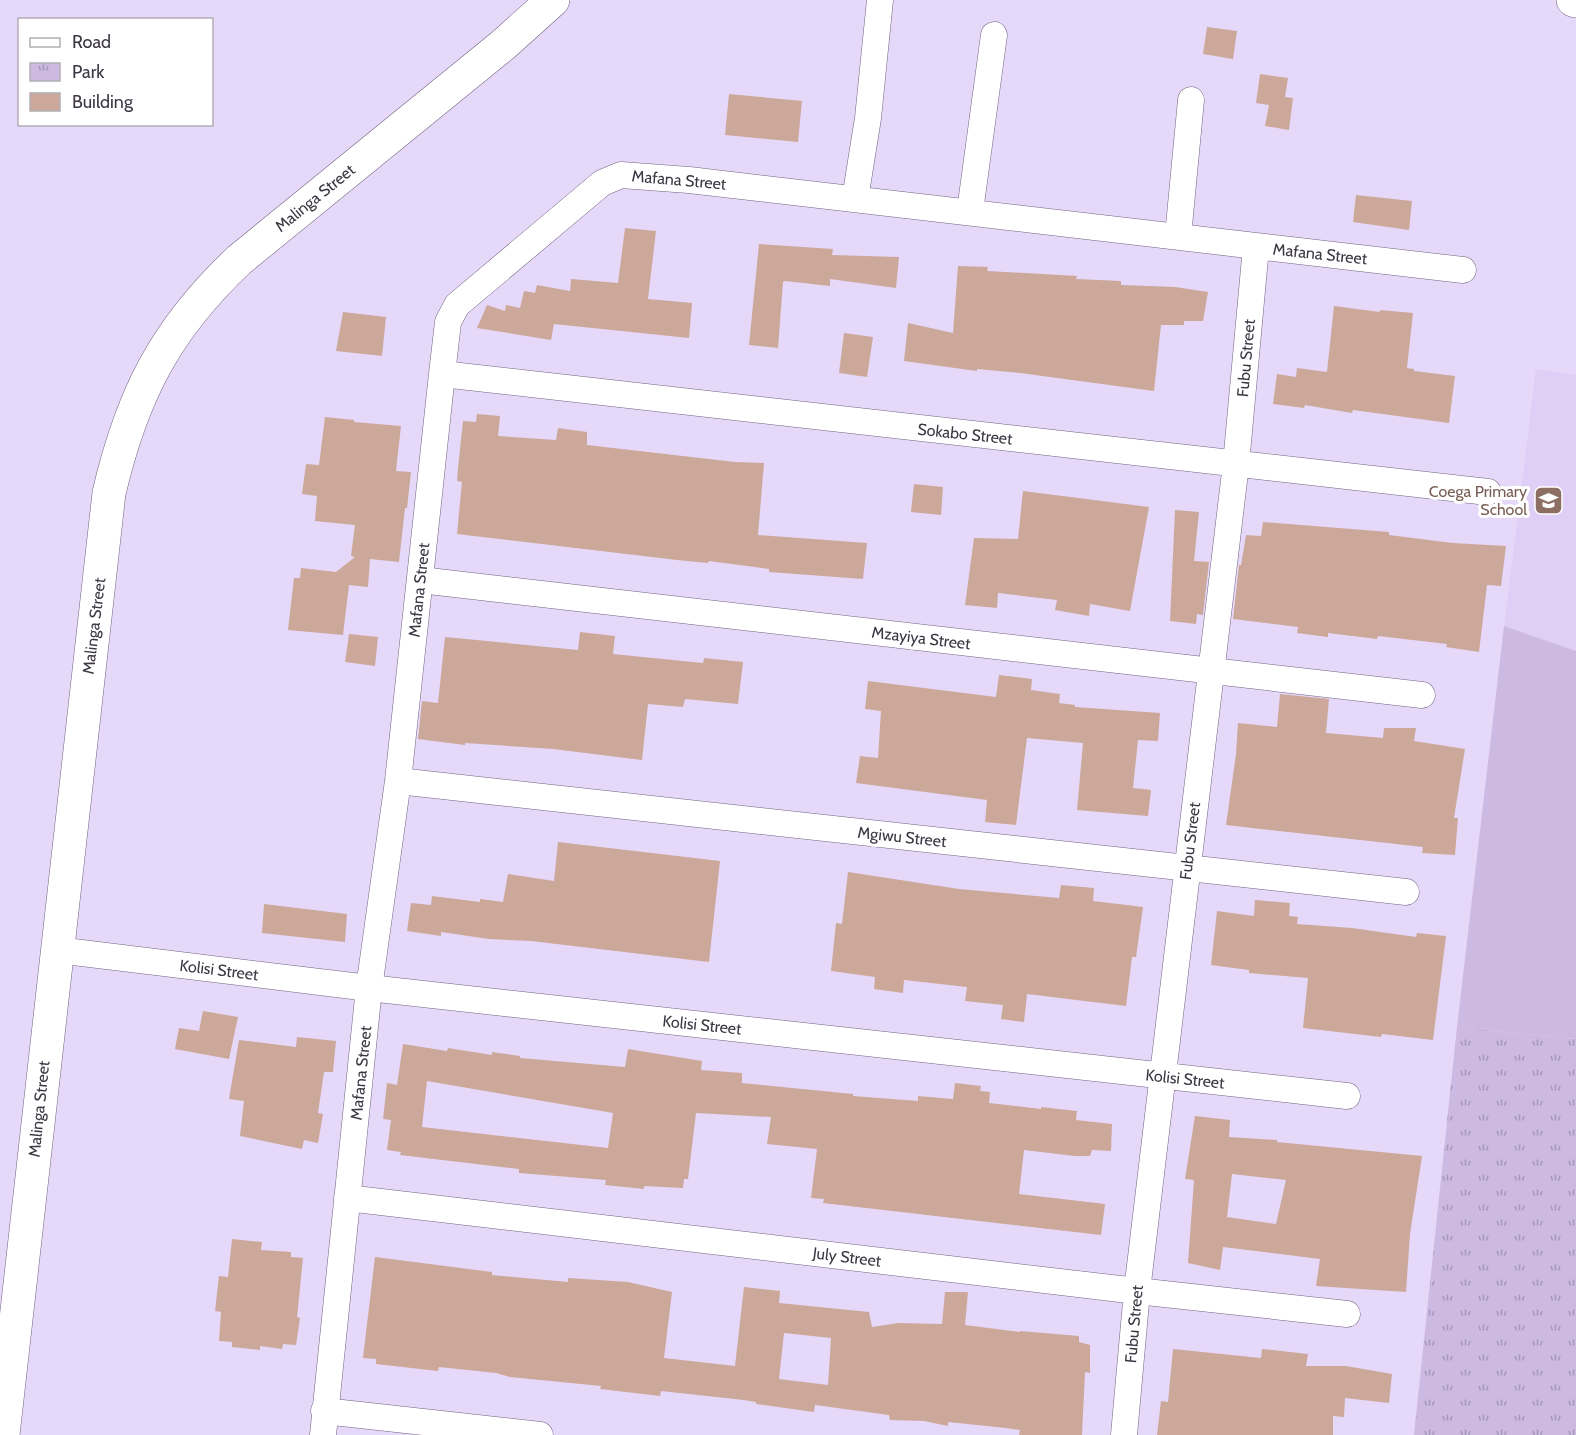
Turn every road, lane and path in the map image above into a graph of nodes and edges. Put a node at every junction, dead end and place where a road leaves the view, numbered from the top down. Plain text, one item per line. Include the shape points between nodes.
1 (553, 0) edge
2 (880, 0) edge
3 (994, 35) dead end
4 (1191, 100) dead end
5 (855, 199) junction
6 (970, 211) junction
7 (1178, 236) junction
8 (1256, 247) junction
9 (1463, 270) dead end
10 (442, 374) junction
11 (1236, 464) junction
12 (1488, 492) dead end
13 (420, 580) junction
14 (1210, 671) junction
15 (1422, 695) dead end
16 (398, 781) junction
17 (1187, 868) junction
18 (1406, 892) dead end
19 (57, 950) junction
20 (369, 988) junction
21 (1163, 1076) junction
22 (1347, 1096) dead end
23 (347, 1198) junction
24 (1137, 1291) junction
25 (1347, 1314) dead end
26 (323, 1423) edge
27 (3, 1435) edge
28 (540, 1435) edge
29 (1124, 1435) edge

1 - 19 street, Malinga Street via 239,261 191,311 152,369 125,430 109,493
2 - 5 street
3 - 6 street
4 - 7 street
5 - 6 street, Mafana Street
5 - 10 street, Mafana Street via 621,175 602,183 457,305 448,322
6 - 7 street, Mafana Street
7 - 8 street, Mafana Street
8 - 9 street, Mafana Street
8 - 11 street, Fubu Street
10 - 11 street, Sokabo Street
10 - 13 street, Mafana Street
11 - 12 street, Sokabo Street
11 - 14 street, Fubu Street
13 - 14 street, Mzayiya Street
13 - 16 street, Mafana Street
14 - 15 street, Mzayiya Street
14 - 17 street, Fubu Street
16 - 17 street, Mgiwu Street
16 - 20 street, Mafana Street
17 - 18 street, Mgiwu Street
17 - 21 street, Fubu Street
19 - 20 street, Kolisi Street
19 - 27 street, Malinga Street
20 - 21 street, Kolisi Street
20 - 23 street, Mafana Street
21 - 22 street, Kolisi Street
21 - 24 street, Fubu Street
23 - 24 street, July Street
23 - 26 street, Mafana Street
24 - 25 street, July Street
24 - 29 street, Fubu Street
26 - 28 street

